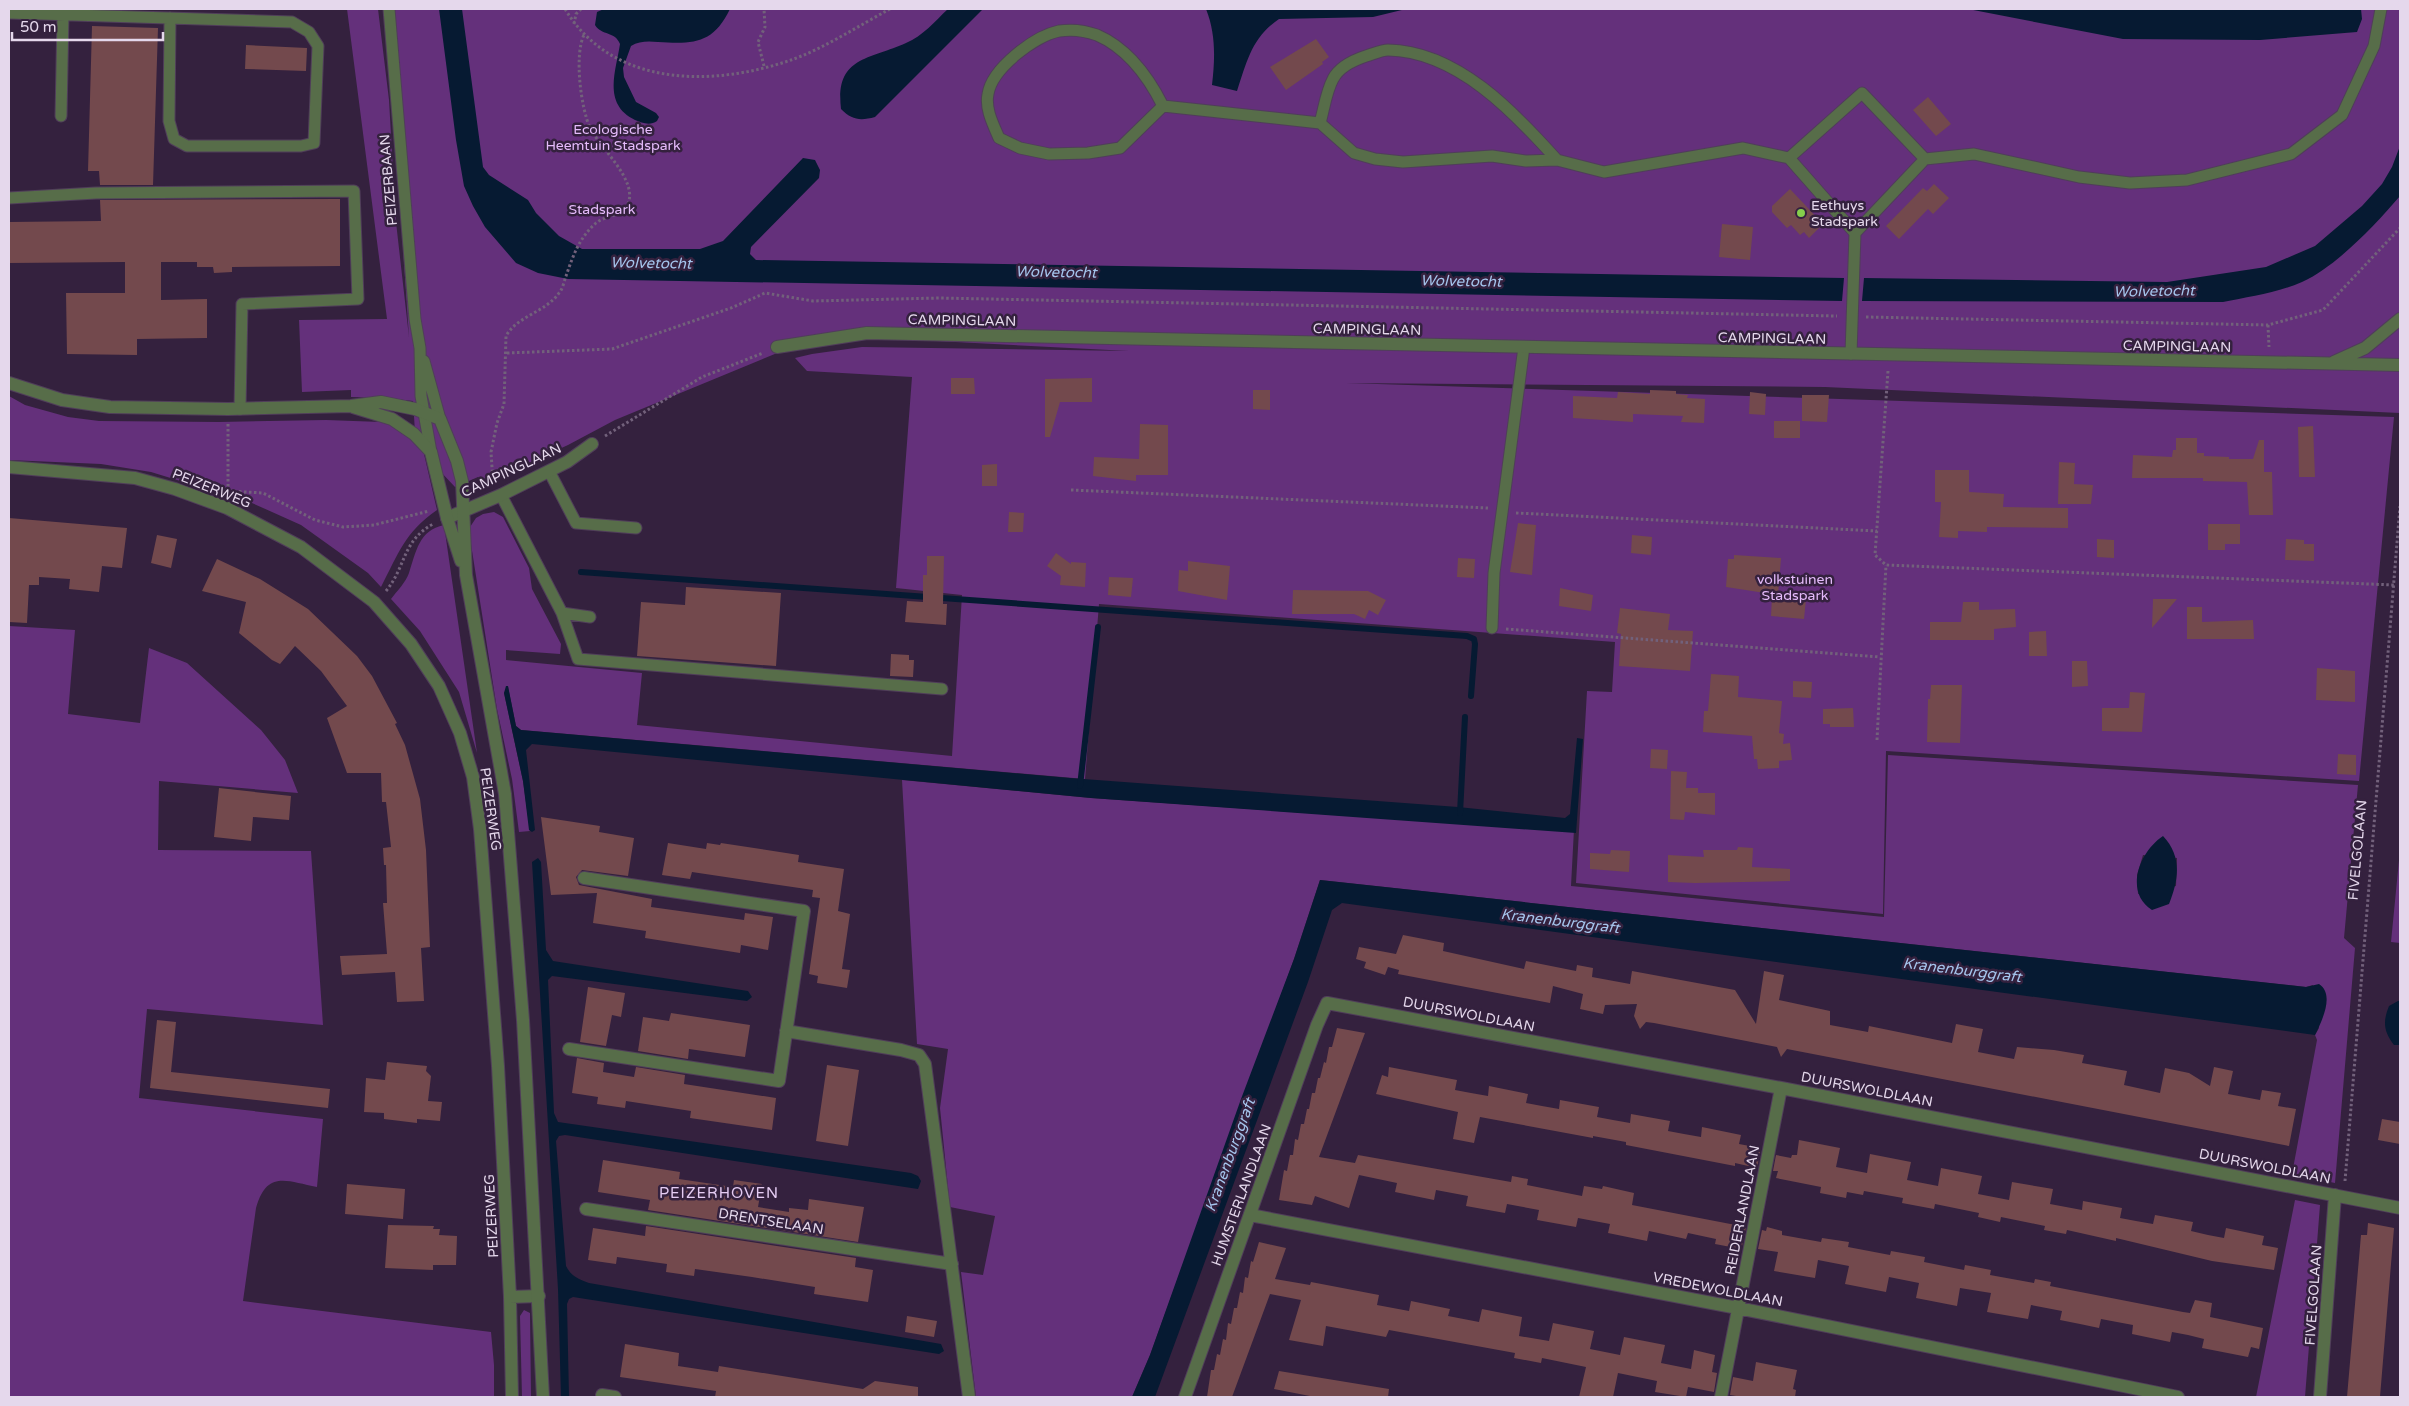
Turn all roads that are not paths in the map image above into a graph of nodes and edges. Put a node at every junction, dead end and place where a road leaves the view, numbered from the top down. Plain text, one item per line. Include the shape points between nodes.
1 (388, 9) edge
2 (2381, 9) edge
3 (9, 13) edge
4 (63, 14) junction
5 (170, 18) junction
6 (1163, 106) junction
7 (61, 116) dead end
8 (1320, 123) junction
9 (1788, 158) junction
10 (1925, 159) junction
11 (1557, 160) junction
12 (9, 198) edge
13 (1855, 233) junction
14 (2400, 319) edge
15 (777, 347) road end
16 (1524, 347) junction
17 (420, 348) junction
18 (1851, 354) junction
19 (2330, 364) junction
20 (2400, 365) edge
21 (9, 383) edge
22 (351, 406) junction
23 (234, 409) junction
24 (424, 413) junction
25 (440, 419) junction
26 (592, 444) road end
27 (431, 452) junction
28 (9, 467) edge
29 (550, 471) junction
30 (498, 496) junction
31 (464, 509) junction
32 (446, 512) junction
33 (636, 528) dead end
34 (466, 575) junction
35 (562, 613) junction
36 (590, 617) dead end
37 (1492, 628) road end
38 (942, 689) dead end
39 (584, 878) dead end
40 (1327, 1003) joint
41 (786, 1032) junction
42 (570, 1049) dead end
43 (1781, 1088) junction
44 (2339, 1196) junction
45 (2400, 1208) edge
46 (586, 1209) dead end
47 (1250, 1215) junction
48 (952, 1264) junction
49 (539, 1296) junction
50 (510, 1297) junction
51 (1738, 1308) junction
52 (602, 1395) dead end
53 (512, 1397) edge
54 (543, 1397) edge
55 (615, 1397) edge
56 (968, 1397) edge
57 (1185, 1397) edge
58 (1721, 1397) edge
59 (2178, 1397) edge
60 (2320, 1397) edge

1 - 17 lane, PEIZERBAAN
2 - 10 lane via 2374,46 2342,115 2291,154 2187,180 2130,183 2079,177 1974,154
3 - 4 lane
4 - 5 lane
4 - 7 lane
5 - 5 lane via 292,22 309,32 318,46 314,143 301,146 187,146 174,138 168,121
6 - 6 lane via 1144,73 1112,43 1078,30 1046,36 1024,50 1002,67 988,95 990,115 999,138 1020,148 1049,154 1120,148
6 - 8 lane
8 - 11 lane via 1354,153 1375,159 1403,162 1492,156
8 - 11 lane via 1333,78 1352,60 1387,50 1422,55 1461,73 1484,90 1528,128
9 - 10 lane via 1862,92
9 - 11 lane via 1743,148 1604,172
9 - 13 lane
10 - 13 lane
12 - 23 lane via 96,193 354,191 358,299 242,304
13 - 18 lane
14 - 19 street, CAMPINGLAAN via 2365,348
15 - 16 street, CAMPINGLAAN via 867,333
16 - 18 street, CAMPINGLAAN
16 - 37 lane via 1494,573
17 - 24 lane, PEIZERBAAN
17 - 25 lane, PEIZERBAAN
18 - 19 street, CAMPINGLAAN
19 - 20 street, CAMPINGLAAN
21 - 23 street via 62,400 110,406
22 - 23 street
22 - 24 street via 382,402
22 - 27 street via 392,419 414,434
24 - 25 street
24 - 27 lane, PEIZERWEG
25 - 31 street, PEIZERWEG via 457,461
26 - 29 street, CAMPINGLAAN
27 - 32 street, PEIZERWEG
28 - 50 street, PEIZERWEG via 135,478 227,508 301,547 374,602 411,644 439,686 460,733 473,777 480,829
29 - 30 street, CAMPINGLAAN
29 - 33 lane via 576,523
30 - 31 street, CAMPINGLAAN
30 - 35 lane
31 - 32 street, CAMPINGLAAN
31 - 34 street, PEIZERWEG
32 - 34 street, PEIZERWEG
34 - 49 street, PEIZERWEG via 509,830
35 - 36 lane
35 - 38 lane via 578,660
39 - 41 street via 804,911
40 - 43 street, DUURSWOLDLAAN
40 - 47 street, HUMSTERLANDLAAN
41 - 42 street via 779,1081
41 - 48 street via 919,1055 928,1076
43 - 44 street, DUURSWOLDLAAN
43 - 51 street, REIDERLANDLAAN
44 - 45 street, DUURSWOLDLAAN
44 - 60 street, FIVELGOLAAN
46 - 48 street, DRENTSELAAN
47 - 51 street, VREDEWOLDLAAN
47 - 57 street, HUMSTERLANDLAAN
48 - 56 street
49 - 50 street
49 - 54 street, PEIZERWEG
50 - 53 street, PEIZERWEG
51 - 58 street, REIDERLANDLAAN
51 - 59 street, VREDEWOLDLAAN
52 - 55 street

